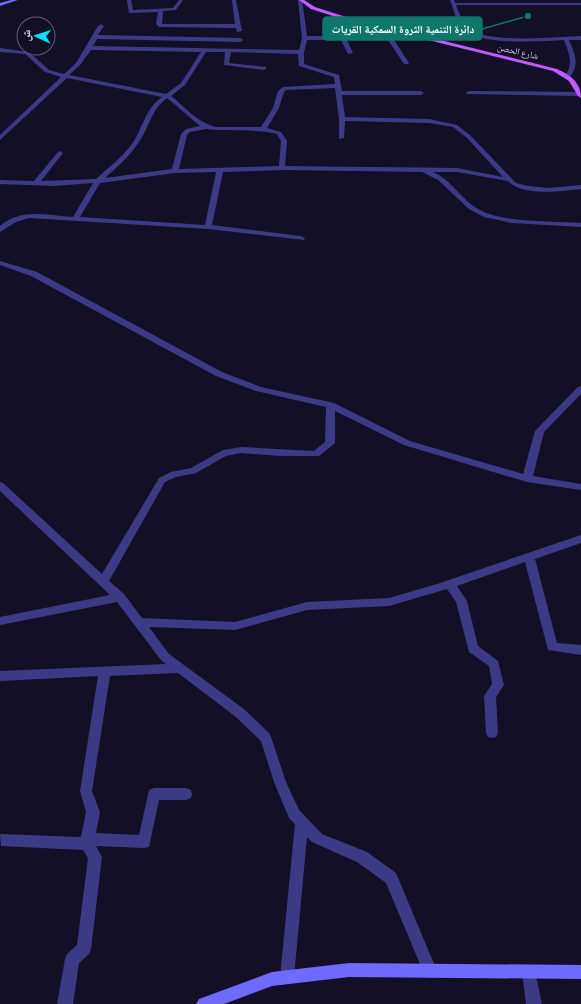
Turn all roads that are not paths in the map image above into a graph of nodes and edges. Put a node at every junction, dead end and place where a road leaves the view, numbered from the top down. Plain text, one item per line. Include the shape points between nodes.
1 (16, 0) edge
2 (129, 0) edge
3 (181, 0) edge
4 (234, 0) edge
5 (300, 0) edge
6 (453, 2) edge
7 (581, 4) edge
8 (0, 5) edge
9 (161, 10) junction
10 (341, 17) junction
11 (101, 26) dead end
12 (239, 26) junction
13 (397, 31) junction
14 (95, 37) junction
15 (306, 38) junction
16 (343, 38) junction
17 (566, 38) junction
18 (581, 38) edge
19 (240, 40) junction
20 (89, 48) junction
21 (0, 50) edge
22 (204, 51) junction
23 (228, 52) junction
24 (241, 52) junction
25 (301, 52) junction
26 (350, 53) dead end
27 (573, 57) junction
28 (581, 57) edge
29 (406, 63) dead end
30 (264, 68) dead end
31 (66, 76) junction
32 (568, 76) junction
33 (338, 86) junction
34 (340, 93) junction
35 (421, 93) dead end
36 (469, 94) dead end
37 (581, 95) edge
38 (168, 96) junction
39 (342, 119) junction
40 (207, 127) junction
41 (263, 129) junction
42 (0, 138) edge
43 (341, 138) dead end
44 (60, 153) dead end
45 (282, 168) junction
46 (220, 169) junction
47 (418, 169) junction
48 (175, 171) junction
49 (511, 180) junction
50 (98, 181) junction
51 (0, 182) edge
52 (36, 183) junction
53 (581, 187) edge
54 (75, 219) junction
55 (581, 224) edge
56 (208, 227) junction
57 (0, 230) edge
58 (301, 238) dead end
59 (0, 263) edge
60 (581, 389) edge
61 (331, 405) junction
62 (527, 479) junction
63 (0, 485) edge
64 (581, 486) edge
65 (581, 539) edge
66 (529, 557) junction
67 (104, 582) junction
68 (450, 584) junction
69 (120, 597) junction
70 (0, 621) edge
71 (138, 622) junction
72 (581, 650) edge
73 (180, 668) junction
74 (105, 672) junction
75 (0, 676) edge
76 (492, 733) dead end
77 (186, 794) dead end
78 (302, 822) junction
79 (2, 840) dead end
80 (87, 842) junction
81 (430, 971) junction
82 (529, 972) junction
83 (581, 972) edge
84 (287, 977) junction
85 (65, 1004) edge
86 (204, 1004) edge
87 (534, 1004) edge

1 - 8 street
2 - 9 street via 131,12
3 - 9 street via 174,9
4 - 12 street
5 - 10 main road, شارع الحصن via 313,8
5 - 15 street
6 - 7 lane
6 - 17 street via 463,26 474,34 486,38
9 - 12 street via 161,26
10 - 13 main road, شارع الحصن
10 - 16 street
11 - 14 street
12 - 19 street
13 - 29 street via 391,40
13 - 32 main road, شارع الحصن via 527,62
14 - 19 street
14 - 20 street
15 - 16 street
15 - 25 street
16 - 26 street
17 - 18 street
17 - 27 street
19 - 24 street
20 - 22 street
20 - 31 street
21 - 31 street via 27,53 47,71
22 - 23 street
22 - 38 street via 183,84
23 - 24 street
23 - 30 street via 226,64
24 - 25 street
25 - 33 street via 301,65 310,70 329,71 337,76
27 - 28 street
27 - 32 street via 573,70
31 - 38 street
31 - 42 street
32 - 37 main road via 575,82
33 - 34 street
33 - 41 street via 285,88 281,91 276,108
34 - 35 street
34 - 39 street
36 - 37 street
38 - 40 street via 199,124
38 - 50 street via 157,103 137,141 125,156
39 - 43 street
39 - 49 street via 429,121 455,126
40 - 41 street
40 - 48 street via 188,130 184,134
41 - 45 street via 278,133 284,142
44 - 52 street
45 - 46 street
45 - 47 street
46 - 48 street
46 - 56 street
47 - 49 street via 457,170
47 - 55 street via 438,177 479,213 502,219
48 - 50 street
49 - 53 street via 514,184 528,188 549,190
50 - 52 street
50 - 54 street
51 - 52 street
54 - 56 street
54 - 57 street via 18,217
56 - 58 street
59 - 61 street via 34,274 219,374 259,389
60 - 62 street via 540,431
61 - 62 street via 407,443
61 - 67 street via 330,443 316,454 241,450 223,453 193,471 174,474 162,480
62 - 64 street
63 - 67 street
65 - 66 street
66 - 68 street
66 - 72 street via 552,648
67 - 69 street
68 - 71 street via 389,602 306,606 235,626
68 - 76 street via 461,602 473,648 494,664 498,685 490,696
69 - 70 street
69 - 71 street
71 - 73 street via 164,657
73 - 74 street
73 - 78 street via 240,713 266,738 280,782 294,814
74 - 75 street
74 - 80 street via 86,791 94,812
77 - 80 street via 154,794 144,842
78 - 81 street via 317,838 362,858 391,878
78 - 84 street
79 - 80 street
80 - 85 street via 95,857 84,949 72,959
81 - 82 street
81 - 84 street via 349,970
82 - 83 street
82 - 87 street
84 - 86 street via 272,979

